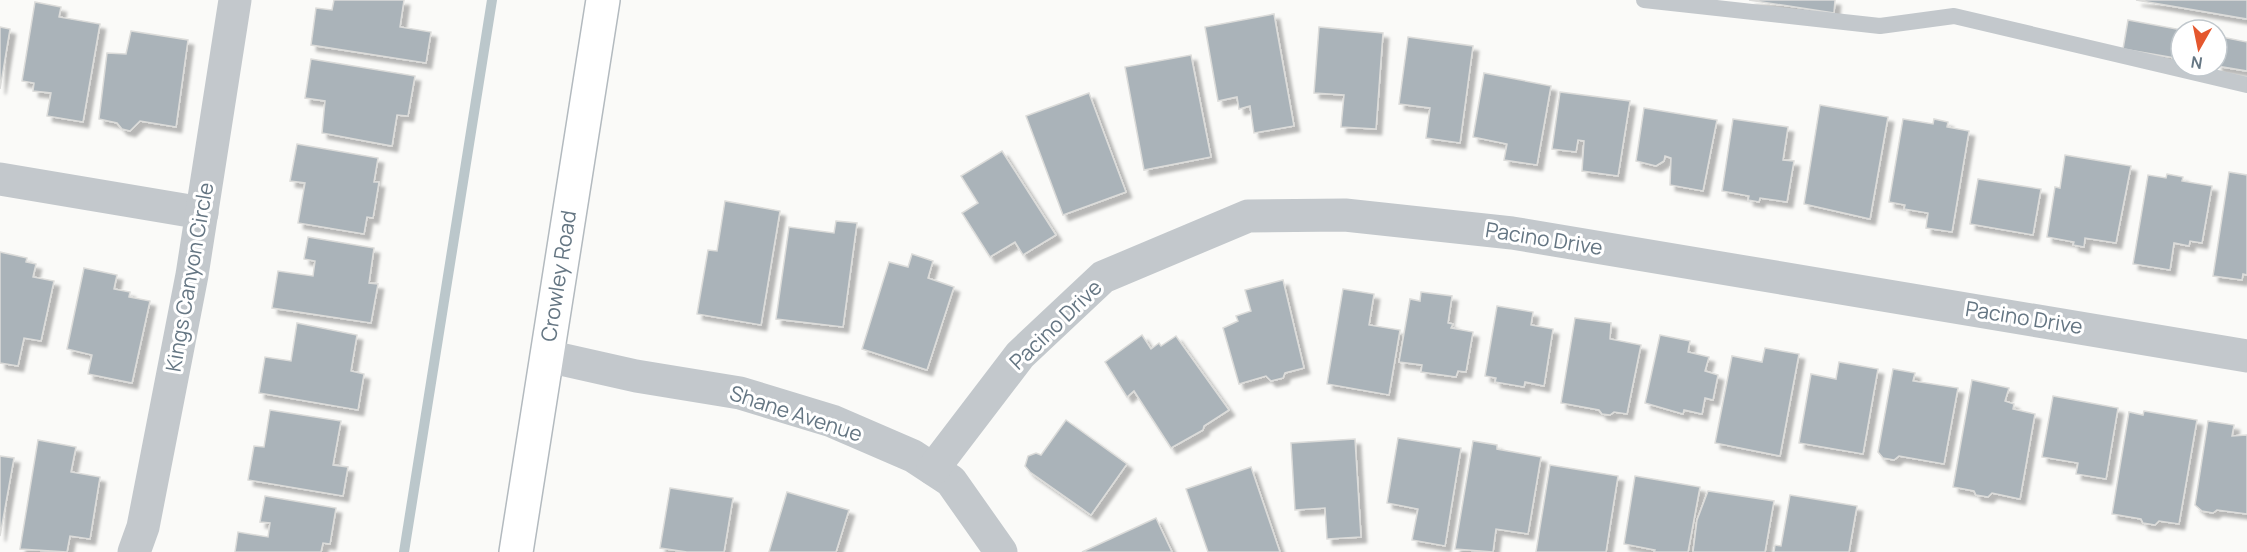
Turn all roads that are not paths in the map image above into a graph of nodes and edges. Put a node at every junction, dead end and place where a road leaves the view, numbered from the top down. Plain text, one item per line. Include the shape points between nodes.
1 (235, 0) edge
2 (603, 0) edge
3 (1644, 0) edge
4 (2247, 85) edge
5 (0, 179) edge
6 (202, 213) junction
7 (546, 356) junction
8 (2247, 356) edge
9 (933, 469) junction
10 (134, 552) edge
11 (516, 552) edge
12 (1001, 552) edge

1 - 6 street, Kings Canyon Circle
2 - 7 main road, Crowley Road
3 - 4 lane via 1880,27 1954,16
5 - 6 street
6 - 10 street, Kings Canyon Circle via 143,527
7 - 9 street, Shane Avenue via 740,393 832,421 913,456
7 - 11 main road, Crowley Road
8 - 9 street, Pacino Drive via 1512,233 1345,215 1248,216 1103,277 1020,355
9 - 12 street, Shane Avenue via 951,481

